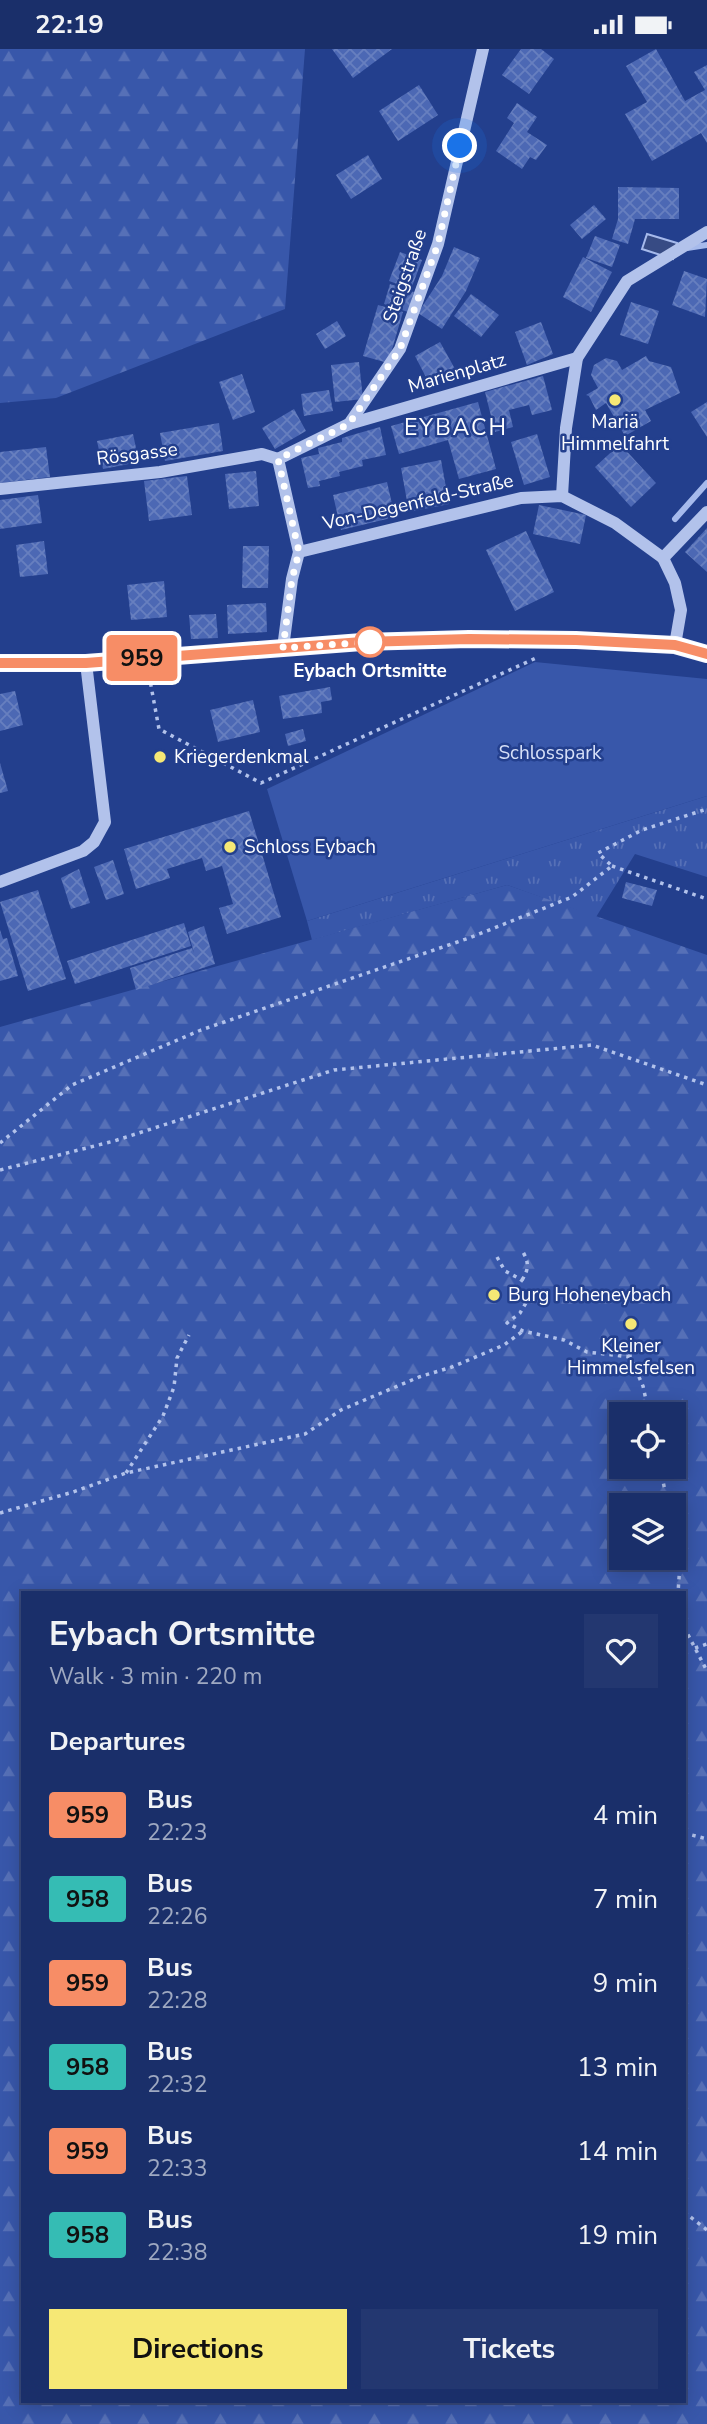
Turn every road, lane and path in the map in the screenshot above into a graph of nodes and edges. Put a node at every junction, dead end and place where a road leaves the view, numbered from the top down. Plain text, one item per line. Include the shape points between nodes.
1 (483, 49) edge
2 (705, 233) edge
3 (577, 358) junction
4 (349, 424) junction
5 (278, 459) junction
6 (0, 489) edge
7 (562, 496) junction
8 (707, 512) edge
9 (299, 552) junction
10 (663, 558) junction
11 (675, 645) junction
12 (283, 648) junction
13 (707, 654) edge
14 (538, 657) dead end
15 (146, 658) junction
16 (0, 663) edge
17 (86, 663) junction
18 (707, 809) edge
19 (612, 866) junction
20 (0, 882) edge
21 (707, 898) edge
22 (707, 1085) edge
23 (0, 1143) edge
24 (0, 1170) edge
25 (523, 1252) dead end
26 (497, 1257) dead end
27 (522, 1280) junction
28 (631, 1324) dead end
29 (523, 1331) junction
30 (189, 1335) dead end
31 (630, 1357) junction
32 (646, 1402) edge
33 (126, 1473) junction
34 (0, 1513) edge
35 (680, 1570) edge
36 (678, 1591) edge
37 (686, 1631) edge
38 (707, 1644) edge
39 (695, 1649) junction
40 (707, 1671) edge
41 (686, 1834) edge
42 (707, 1839) edge
43 (686, 2213) edge
44 (707, 2229) edge

1 - 4 street, Steigstraße via 438,244 410,323 400,349
2 - 3 street via 627,281
3 - 4 street, Marienplatz
3 - 7 street
4 - 5 street, Steigstraße
5 - 6 street, Rösgasse via 262,454 160,472
5 - 9 street
7 - 9 street, Von-Degenfeld-Straße via 521,498
7 - 10 street, Von-Degenfeld-Straße via 615,523
8 - 10 street
9 - 12 street
10 - 11 street via 681,610
11 - 12 main road via 469,639
11 - 13 main road
12 - 15 main road
14 - 15 path via 261,783 159,729
15 - 17 main road
16 - 17 main road
17 - 20 street via 105,823 83,851
18 - 19 path via 642,830 598,853
19 - 21 path
19 - 23 path via 572,897 469,938 201,1030 72,1085
22 - 24 path via 592,1045 334,1070 114,1141
25 - 27 path via 528,1270
26 - 27 path via 505,1271
27 - 29 path via 508,1299 530,1296 507,1324
28 - 31 path
29 - 31 path via 564,1340 587,1352
29 - 33 path via 503,1345 341,1410 304,1434
30 - 33 path via 177,1358 174,1387 163,1416
31 - 32 path
33 - 34 path
35 - 36 path
37 - 39 path
38 - 39 path
39 - 40 path
41 - 42 path
43 - 44 path

